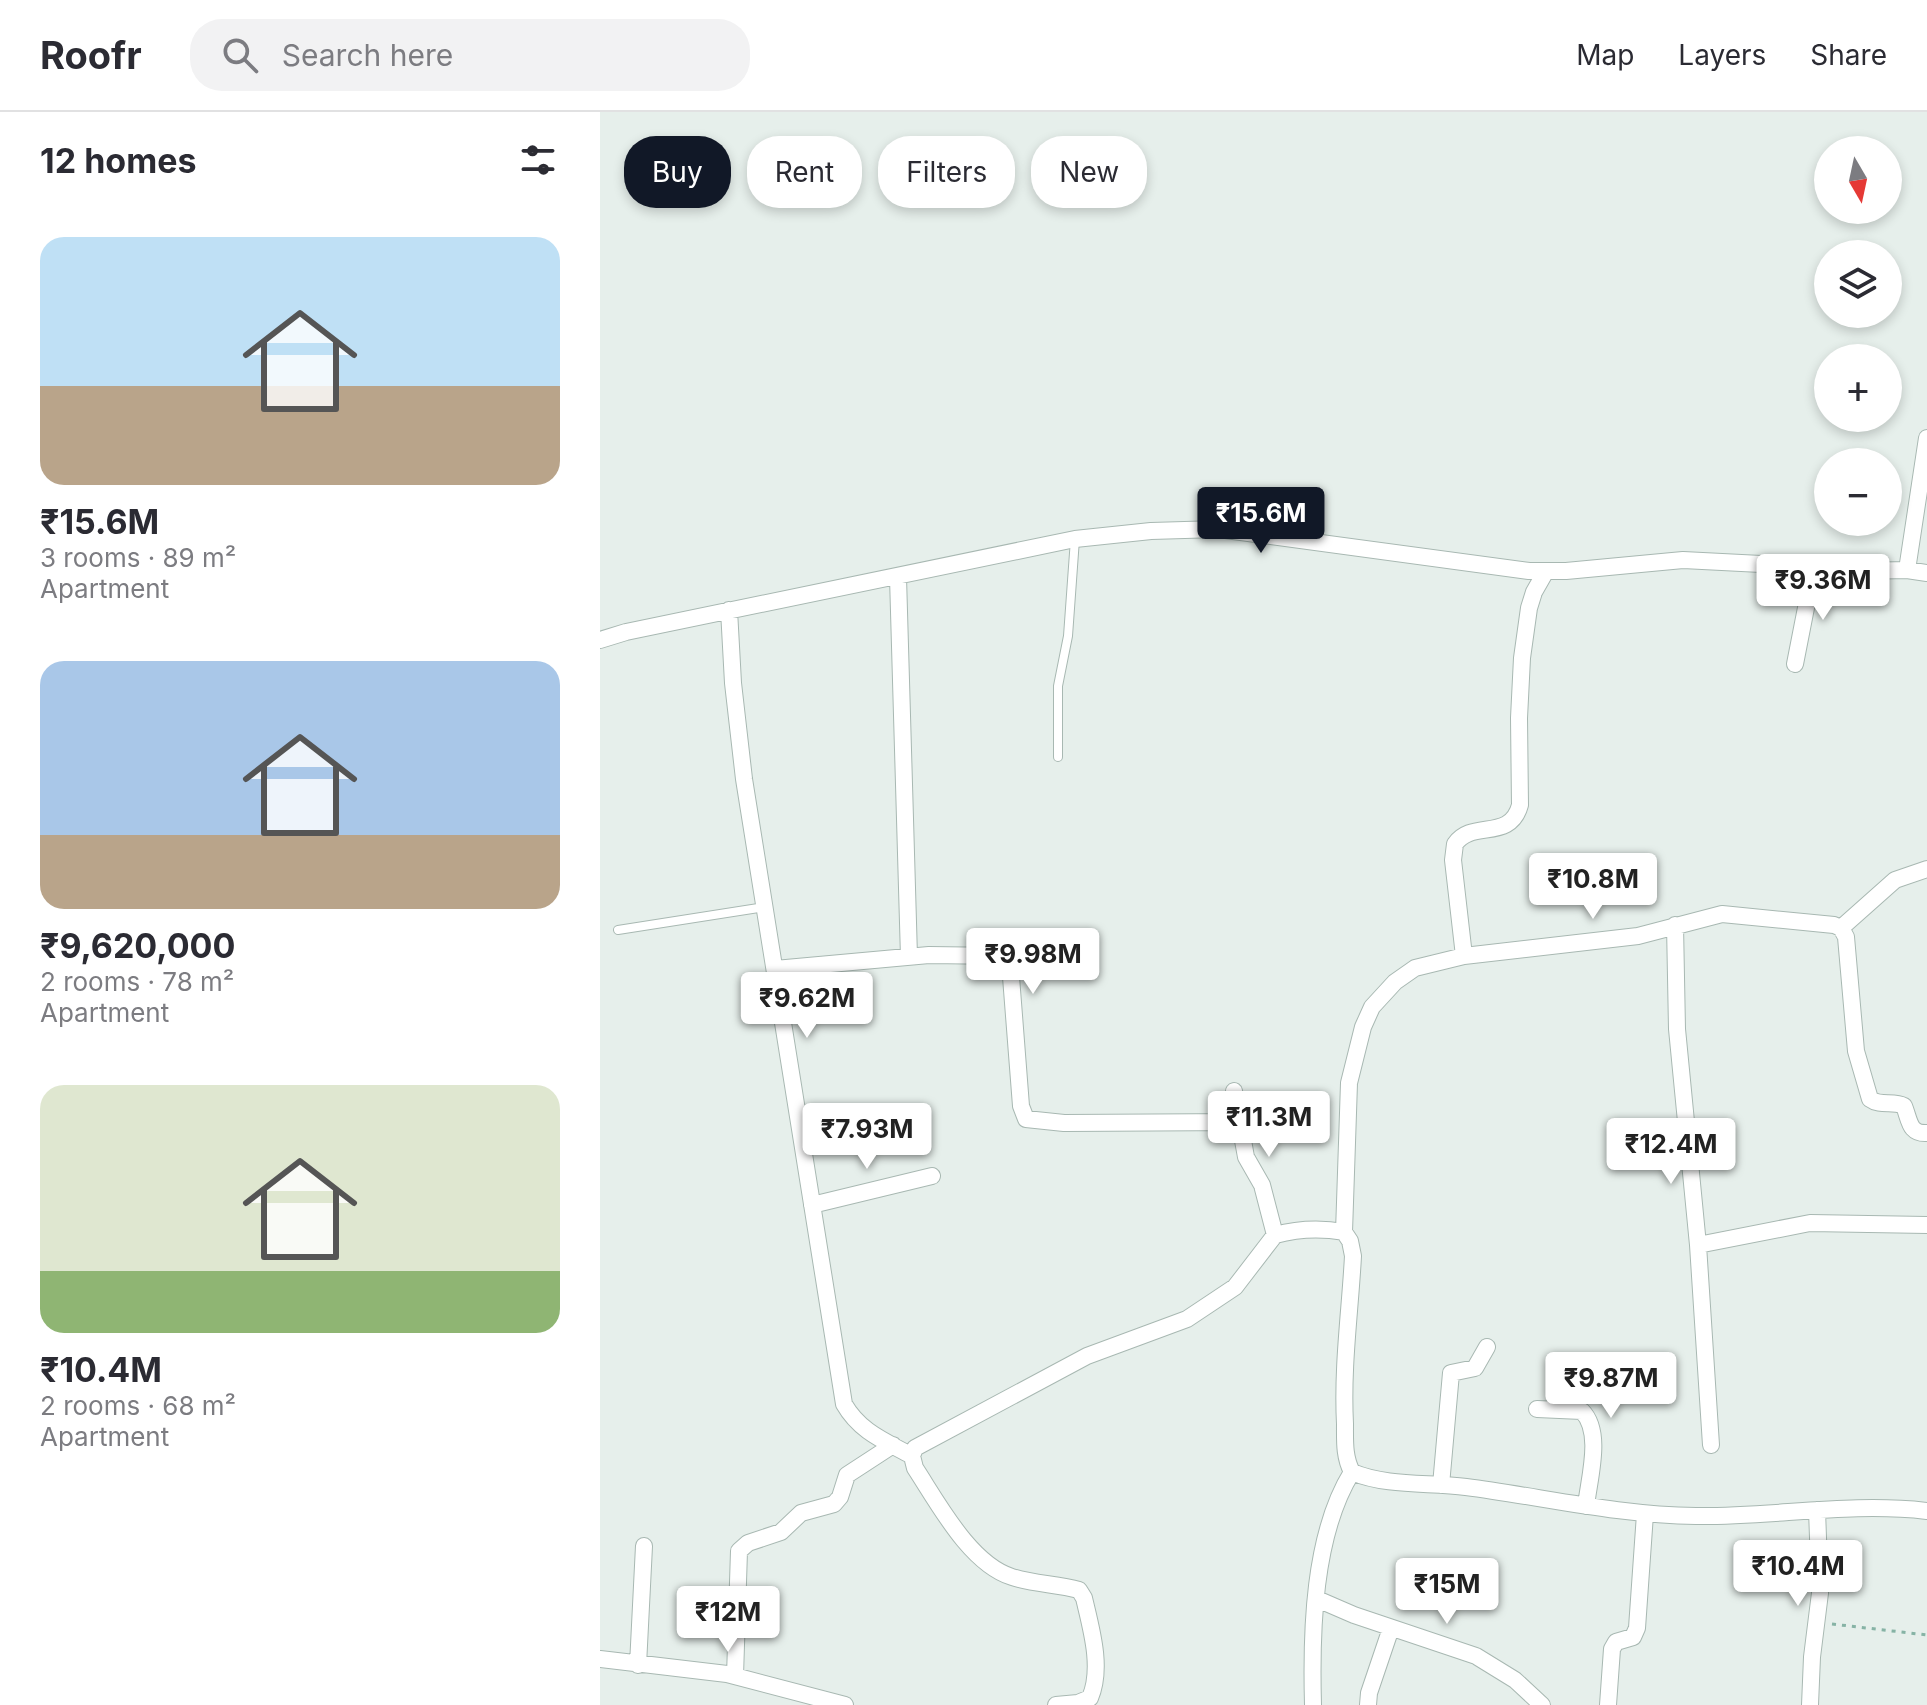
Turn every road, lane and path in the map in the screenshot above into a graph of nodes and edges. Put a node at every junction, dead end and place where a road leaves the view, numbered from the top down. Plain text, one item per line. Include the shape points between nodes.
1 (1927, 438) edge
2 (1075, 539) junction
3 (1907, 570) junction
4 (1546, 571) junction
5 (1813, 572) junction
6 (1927, 573) edge
7 (898, 577) junction
8 (729, 610) junction
9 (600, 640) edge
10 (1795, 664) dead end
11 (1058, 757) dead end
12 (1927, 869) edge
13 (765, 907) junction
14 (1675, 925) junction
15 (1841, 928) junction
16 (618, 930) dead end
17 (1464, 956) junction
18 (909, 957) junction
19 (775, 969) junction
20 (1234, 1091) dead end
21 (1240, 1122) junction
22 (1927, 1133) edge
23 (932, 1176) dead end
24 (812, 1205) junction
25 (1927, 1225) edge
26 (1336, 1230) junction
27 (1275, 1235) junction
28 (1698, 1245) junction
29 (1487, 1347) dead end
30 (1537, 1409) dead end
31 (893, 1445) junction
32 (1711, 1445) dead end
33 (912, 1456) junction
34 (1352, 1472) junction
35 (1441, 1485) junction
36 (1586, 1506) junction
37 (1817, 1510) junction
38 (1927, 1511) edge
39 (1645, 1514) junction
40 (644, 1546) dead end
41 (1317, 1599) junction
42 (1816, 1622) junction
43 (1391, 1628) junction
44 (1927, 1635) edge
45 (600, 1659) edge
46 (638, 1665) junction
47 (735, 1676) junction
48 (793, 1698) edge
49 (1090, 1701) edge
50 (845, 1705) edge
51 (1056, 1705) edge
52 (1313, 1705) edge
53 (1368, 1705) edge
54 (1542, 1705) edge
55 (1608, 1705) edge
56 (1810, 1705) edge

1 - 3 street
2 - 4 street via 1218,529
2 - 7 street
2 - 11 lane via 1068,636 1058,686
3 - 5 street
3 - 6 street
4 - 5 street via 1683,560
4 - 17 street via 1529,608 1522,658 1518,814 1506,826 1466,834 1455,844
5 - 10 street
7 - 8 street
7 - 18 street
8 - 9 street
8 - 13 street via 744,779
12 - 15 street via 1895,880
13 - 16 lane
13 - 19 street
14 - 15 street via 1722,914
14 - 17 street via 1638,936
14 - 28 street via 1677,1029
15 - 22 street via 1856,1051 1870,1099 1904,1106 1912,1130
17 - 26 street via 1415,968 1372,1007 1349,1083
18 - 19 street
18 - 21 street via 1007,959 1026,1119
19 - 24 street
20 - 21 street
21 - 27 street via 1246,1157 1262,1185
23 - 24 street
24 - 31 street via 844,1404 869,1434
25 - 28 street via 1825,1222
26 - 27 street
26 - 34 street via 1350,1241 1353,1256 1343,1376 1345,1450
27 - 33 street via 1245,1277 1206,1308 1050,1374 926,1440
28 - 32 street
29 - 35 street via 1475,1368 1451,1373
30 - 36 street via 1582,1411 1589,1418 1593,1439
31 - 33 street
31 - 47 street via 847,1475 834,1504 801,1513 781,1532 739,1551
33 - 49 street via 943,1510 990,1567 1012,1577 1079,1590 1096,1666
34 - 35 street via 1378,1480
34 - 41 street via 1327,1527
35 - 36 street
36 - 39 street
37 - 38 street
37 - 39 street
37 - 42 street
39 - 55 street via 1637,1628 1633,1637 1616,1642 1612,1649
40 - 46 street
41 - 43 street
41 - 52 street
42 - 44 path
42 - 56 street
43 - 53 street
43 - 54 street via 1494,1665
45 - 46 street
46 - 47 street
47 - 48 street
48 - 50 street
49 - 51 street

